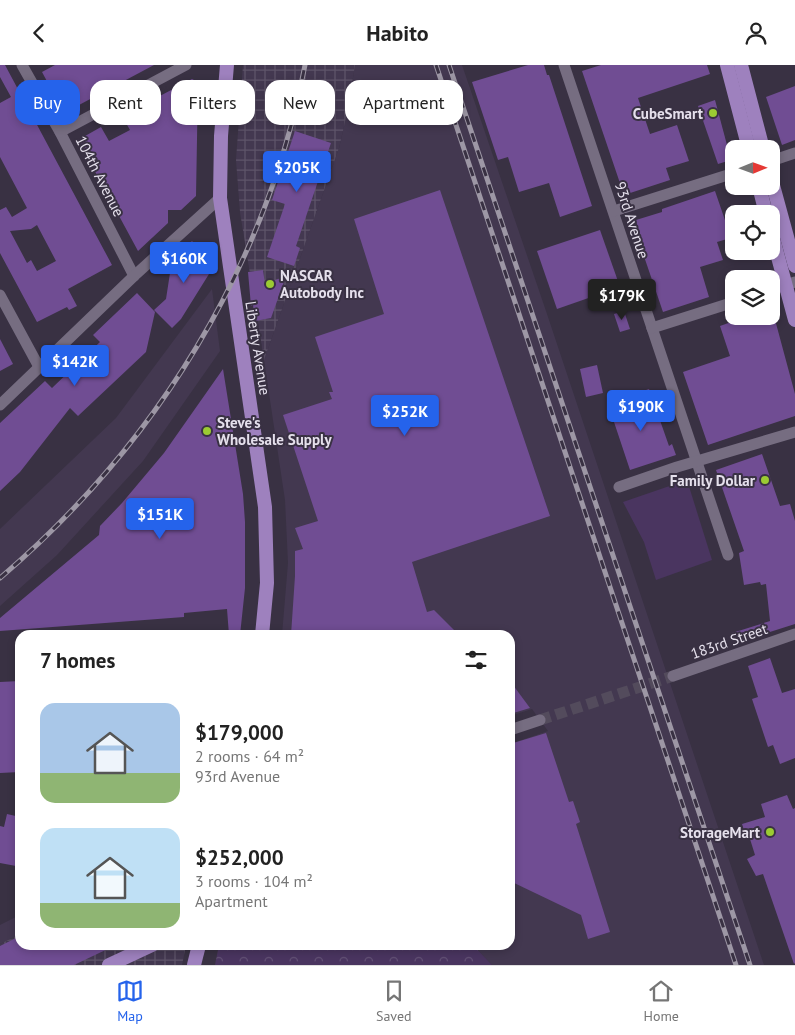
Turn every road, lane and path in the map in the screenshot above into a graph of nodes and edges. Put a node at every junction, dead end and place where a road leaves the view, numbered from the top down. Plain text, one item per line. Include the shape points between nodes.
1 (22, 65) edge
2 (186, 65) edge
3 (227, 65) edge
4 (564, 65) edge
5 (726, 65) edge
6 (741, 65) edge
7 (60, 132) junction
8 (747, 140) edge
9 (761, 140) edge
10 (795, 153) edge
11 (780, 158) edge
12 (725, 176) edge
13 (776, 195) edge
14 (220, 198) junction
15 (614, 211) junction
16 (780, 254) edge
17 (795, 266) edge
18 (134, 276) junction
19 (791, 283) edge
20 (0, 295) edge
21 (725, 305) edge
22 (795, 320) edge
23 (652, 328) junction
24 (39, 367) junction
25 (0, 405) edge
26 (795, 432) edge
27 (697, 462) junction
28 (619, 487) dead end
29 (728, 555) dead end
30 (262, 630) edge
31 (795, 634) edge
32 (673, 676) tunnel mouth
33 (540, 720) tunnel mouth
34 (515, 728) edge
35 (141, 950) edge
36 (197, 950) edge
37 (109, 965) edge
38 (194, 965) edge

1 - 7 street, 104th Avenue
2 - 7 street
3 - 14 main road, Liberty Avenue
4 - 15 street, 93rd Avenue
5 - 8 main road
6 - 9 main road
7 - 18 street, 104th Avenue
10 - 11 street
12 - 15 street
13 - 17 main road
14 - 18 street
14 - 30 main road, Liberty Avenue via 265,507 267,577
15 - 23 street, 93rd Avenue
16 - 19 main road
18 - 24 street
19 - 22 main road
20 - 24 street
21 - 23 street
23 - 27 street, 93rd Avenue
24 - 25 street
26 - 27 street
27 - 28 street
27 - 29 street, 93rd Avenue
31 - 32 street, 183rd Street
33 - 34 street
35 - 37 main road
36 - 38 main road

